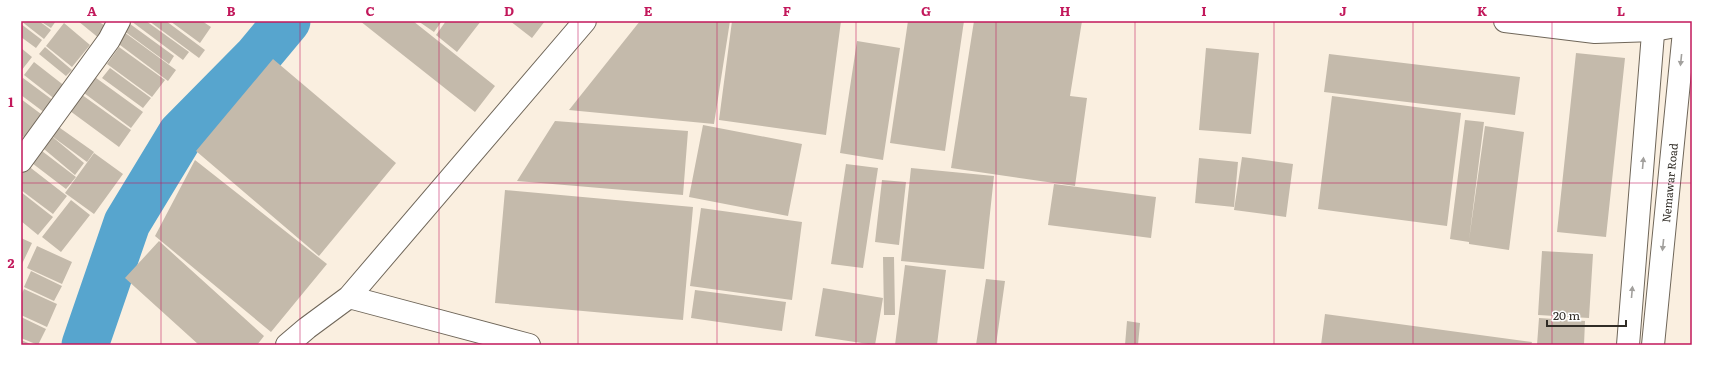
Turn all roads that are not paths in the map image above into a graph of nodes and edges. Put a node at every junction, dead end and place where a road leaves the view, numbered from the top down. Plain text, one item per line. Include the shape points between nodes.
1 (120, 21) edge
2 (585, 21) edge
3 (1505, 21) edge
4 (1687, 22) edge
5 (1654, 25) edge
6 (21, 161) edge
7 (349, 297) junction
8 (287, 345) edge
9 (530, 345) edge
10 (1628, 345) edge
11 (1654, 345) edge

1 - 6 main road
2 - 7 main road
3 - 5 main road via 1595,32
4 - 5 main road
4 -> 11 main road, Nemawar Road
10 -> 5 main road
7 - 8 main road
7 - 9 main road

